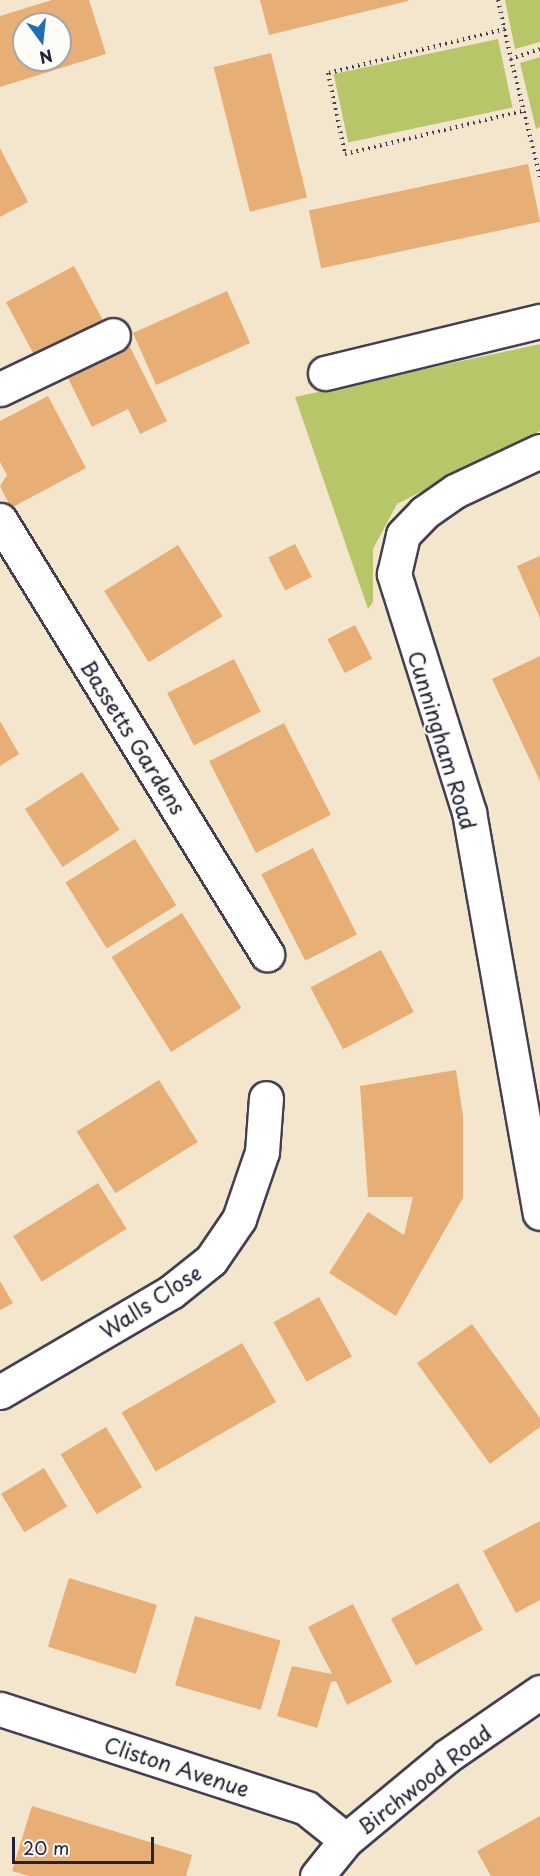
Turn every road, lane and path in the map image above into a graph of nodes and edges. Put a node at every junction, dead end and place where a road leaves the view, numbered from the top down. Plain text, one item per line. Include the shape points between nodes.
1 (498, 0) edge
2 (504, 28) junction
3 (540, 49) edge
4 (511, 59) junction
5 (523, 111) junction
6 (540, 175) edge
7 (540, 321) edge
8 (113, 335) dead end
9 (325, 374) dead end
10 (0, 389) edge
11 (540, 451) edge
12 (0, 520) edge
13 (267, 954) dead end
14 (266, 1098) dead end
15 (540, 1214) edge
16 (0, 1392) edge
17 (540, 1692) edge
18 (0, 1709) edge
19 (346, 1840) junction
20 (316, 1876) edge

1 - 2 path
2 - 4 path
2 - 5 path via 328,73 345,154
3 - 4 path
4 - 5 path
5 - 6 path
7 - 9 street
8 - 10 street
11 - 15 street, Cunningham Road via 455,491 424,513 403,535 394,574 469,812
12 - 13 street, Bassetts Gardens
14 - 16 street, Walls Close via 262,1152 239,1219 211,1260 171,1293
17 - 19 street, Birchwood Road via 447,1756
18 - 19 street, Cliston Avenue via 306,1808
19 - 20 street, Birchwood Road

